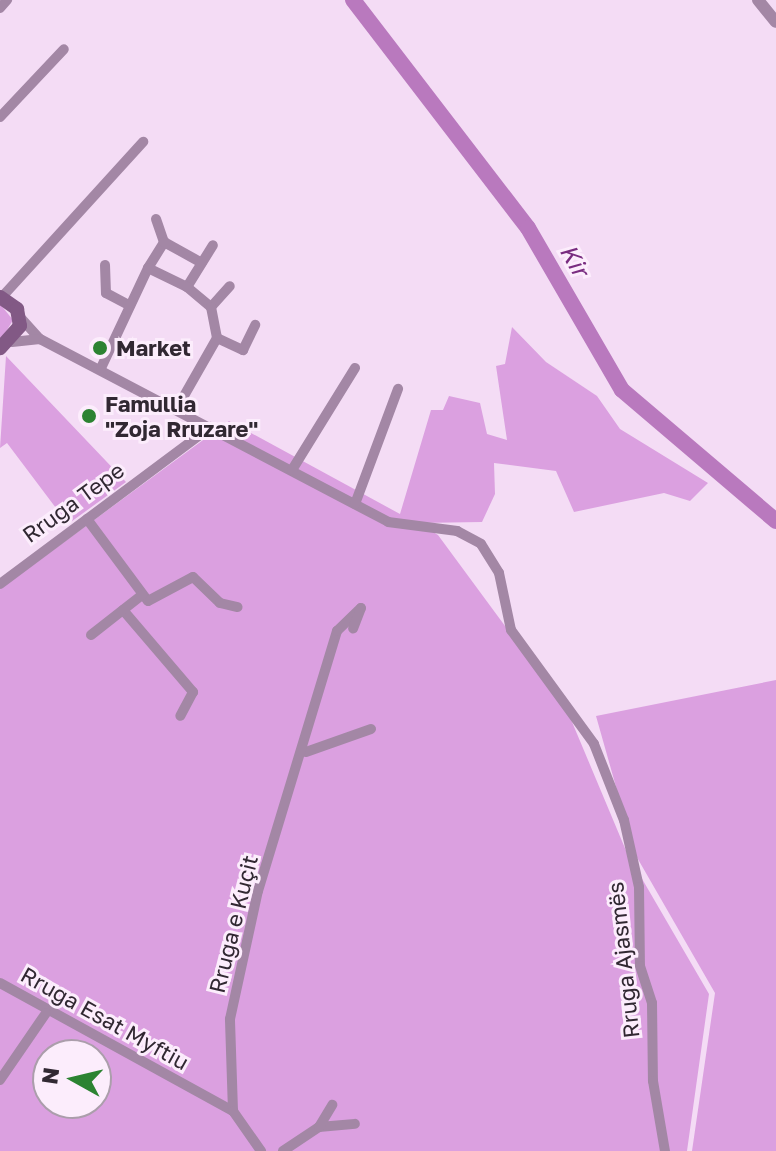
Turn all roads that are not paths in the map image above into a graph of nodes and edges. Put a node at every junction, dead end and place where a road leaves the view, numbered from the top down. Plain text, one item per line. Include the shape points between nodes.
1 (7, 0) edge
2 (758, 0) edge
3 (0, 8) edge
4 (776, 22) edge
5 (64, 49) dead end
6 (0, 117) edge
7 (143, 142) dead end
8 (156, 219) dead end
9 (164, 242) junction
10 (213, 245) dead end
11 (202, 263) junction
12 (105, 265) dead end
13 (148, 268) junction
14 (230, 286) dead end
15 (187, 287) junction
16 (1, 297) edge
17 (130, 306) junction
18 (211, 307) junction
19 (20, 317) junction
20 (255, 325) dead end
21 (217, 338) junction
22 (40, 339) junction
23 (4, 347) edge
24 (101, 368) junction
25 (355, 368) dead end
26 (398, 389) dead end
27 (177, 408) junction
28 (211, 427) junction
29 (292, 470) junction
30 (355, 504) junction
31 (87, 519) junction
32 (0, 584) edge
33 (142, 595) junction
34 (238, 607) dead end
35 (123, 610) junction
36 (353, 629) dead end
37 (91, 635) dead end
38 (180, 716) dead end
39 (371, 729) dead end
40 (306, 752) junction
41 (0, 983) edge
42 (46, 1013) junction
43 (0, 1080) edge
44 (332, 1105) dead end
45 (233, 1111) junction
46 (355, 1124) dead end
47 (319, 1127) junction
48 (261, 1151) edge
49 (283, 1151) edge
50 (665, 1151) edge

1 - 3 street
2 - 4 street
5 - 6 street
7 - 16 street
8 - 9 street
9 - 11 street
9 - 13 street
10 - 11 street
11 - 15 street
12 - 17 street via 106,293
13 - 15 street
13 - 17 street
14 - 18 street
15 - 18 street
16 - 19 main road
17 - 24 street
18 - 21 street
19 - 22 street
19 - 23 main road
20 - 21 street via 243,350
21 - 27 street
22 - 23 street
22 - 24 street
24 - 27 street
25 - 29 street
26 - 30 street
27 - 28 street
28 - 29 street
28 - 31 street, Rruga Tepe
29 - 30 street
30 - 50 street, Rruga Ajasmës via 407,528 457,531 494,562 511,630 587,733 615,793 639,887 640,966 652,1003 653,1081
31 - 32 street, Rruga Tepe
31 - 33 street
33 - 34 street via 156,602 193,577 220,603
33 - 35 street
35 - 37 street
35 - 38 street via 193,692
36 - 40 street, Rruga e Kuçit via 361,608 337,631
39 - 40 street
40 - 45 street, Rruga e Kuçit via 262,880 234,996 228,1051
41 - 42 street, Rruga Esat Myftiu
42 - 43 street
42 - 45 street, Rruga Esat Myftiu via 117,1044
44 - 47 street
45 - 48 street
46 - 47 street
47 - 49 street

